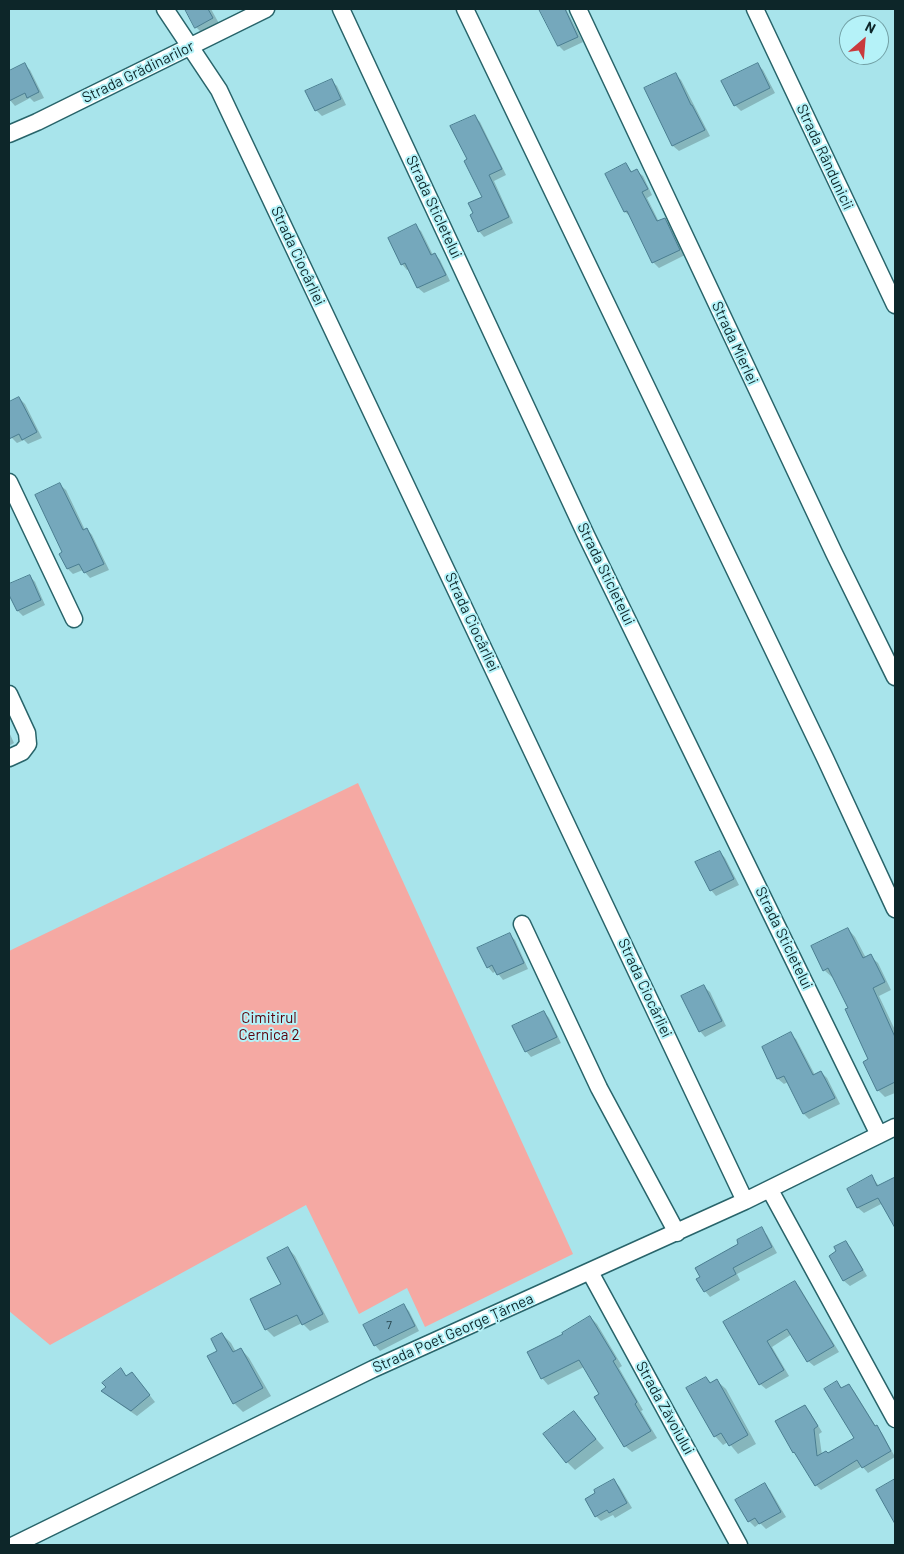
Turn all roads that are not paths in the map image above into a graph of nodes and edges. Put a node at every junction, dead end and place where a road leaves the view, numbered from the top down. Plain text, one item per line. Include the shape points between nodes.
1 (165, 9) edge
2 (266, 9) edge
3 (341, 9) edge
4 (465, 9) edge
5 (578, 9) edge
6 (755, 9) edge
7 (190, 46) junction
8 (9, 134) edge
9 (895, 305) edge
10 (9, 482) edge
11 (74, 619) dead end
12 (895, 677) edge
13 (9, 694) edge
14 (9, 758) edge
15 (895, 909) edge
16 (522, 924) dead end
17 (895, 1128) edge
18 (879, 1135) junction
19 (770, 1190) junction
20 (746, 1201) junction
21 (677, 1232) junction
22 (590, 1272) junction
23 (895, 1419) edge
24 (14, 1545) edge
25 (739, 1545) edge

1 - 7 street, Strada Ciocârliei
2 - 7 street, Strada Grădinarilor
3 - 18 street, Strada Sticletelui via 586,535
4 - 15 street
5 - 12 street, Strada Mierlei
6 - 9 street, Strada Rândunicii
7 - 8 street, Strada Grădinarilor
7 - 20 street, Strada Ciocârliei via 219,90
10 - 11 street
13 - 14 street via 27,733 28,744 22,752
16 - 21 street via 599,1088
17 - 18 street, Strada Poet George Țărnea
18 - 19 street, Strada Poet George Țărnea
19 - 20 street, Strada Poet George Țărnea
19 - 23 street
20 - 21 street, Strada Poet George Țărnea
21 - 22 street, Strada Poet George Țărnea
22 - 24 street, Strada Poet George Țărnea via 381,1365
22 - 25 street, Strada Zăvoiului

